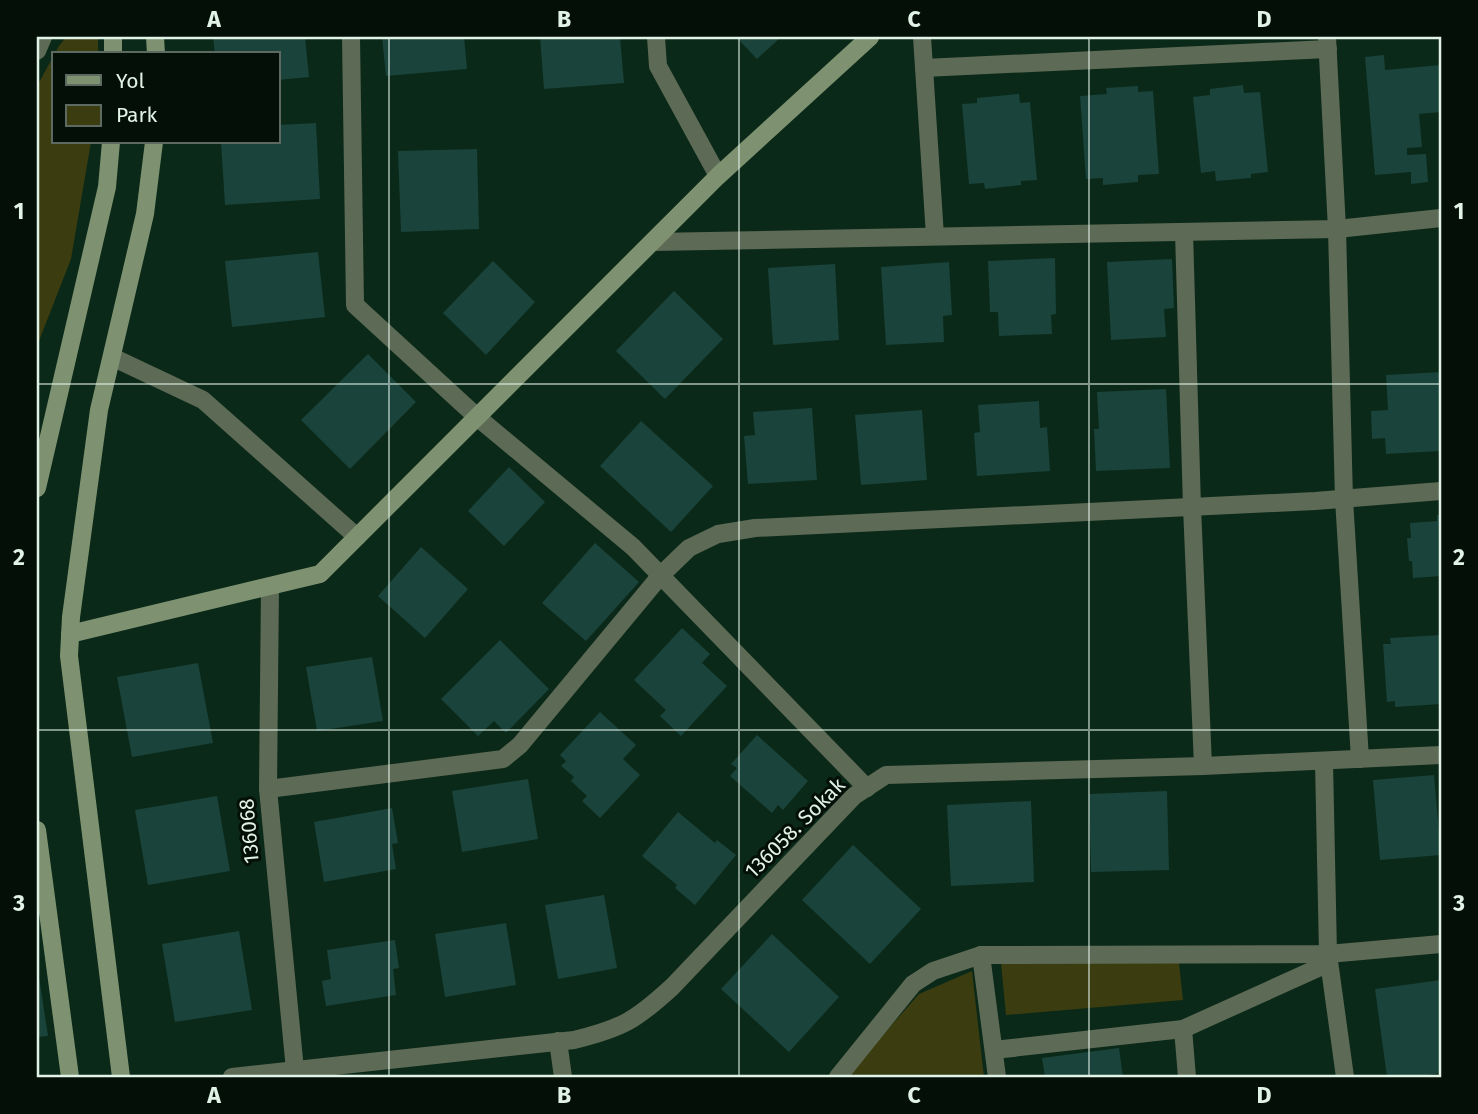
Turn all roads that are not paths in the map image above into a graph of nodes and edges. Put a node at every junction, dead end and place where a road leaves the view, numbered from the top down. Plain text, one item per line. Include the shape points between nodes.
1 (43, 37) edge
2 (351, 37) edge
3 (656, 37) edge
4 (870, 37) edge
5 (922, 37) edge
6 (1328, 43) edge
7 (37, 51) edge
8 (923, 68) junction
9 (111, 144) edge
10 (155, 144) edge
11 (718, 176) junction
12 (1441, 218) edge
13 (1337, 229) junction
14 (1184, 232) junction
15 (935, 236) junction
16 (653, 242) junction
17 (112, 357) junction
18 (477, 416) junction
19 (37, 488) edge
20 (1441, 491) edge
21 (1344, 499) junction
22 (1192, 507) junction
23 (357, 537) junction
24 (661, 575) junction
25 (270, 586) junction
26 (70, 635) junction
27 (1441, 755) edge
28 (1360, 759) junction
29 (1324, 761) junction
30 (1203, 766) junction
31 (867, 788) junction
32 (268, 789) junction
33 (37, 830) edge
34 (1441, 944) edge
35 (981, 955) junction
36 (1329, 959) junction
37 (1183, 1029) junction
38 (558, 1041) junction
39 (993, 1050) junction
40 (295, 1070) junction
41 (70, 1077) edge
42 (121, 1077) edge
43 (232, 1077) edge
44 (563, 1077) edge
45 (838, 1077) edge
46 (997, 1077) edge
47 (1187, 1077) edge
48 (1345, 1077) edge

1 - 7 street
2 - 18 street via 355,305
3 - 11 street via 658,66
4 - 11 main road
5 - 8 street
6 - 8 street
6 - 13 street
8 - 15 street
9 - 19 main road via 107,187
10 - 17 main road via 145,214
11 - 16 main road
12 - 13 street
13 - 14 street
13 - 21 street
14 - 15 street
14 - 22 street
15 - 16 street
16 - 18 main road
17 - 23 street via 203,400
17 - 26 main road via 99,410
18 - 23 main road
18 - 24 street via 634,547
20 - 21 street
21 - 22 street
21 - 28 street
22 - 24 street via 755,528 718,534 690,548
22 - 30 street
23 - 25 main road via 320,574
24 - 31 street
24 - 32 street via 520,745 503,759
25 - 26 main road
25 - 32 street, 136068
26 - 42 main road
27 - 28 street, 136058. Sokak
28 - 29 street, 136058. Sokak
29 - 30 street, 136058. Sokak
29 - 36 street
30 - 31 street, 136058. Sokak via 886,775
31 - 38 street, 136058. Sokak via 854,796 642,1015 611,1031
32 - 40 street, 136068
33 - 41 main road
34 - 36 street
35 - 36 street
35 - 39 street
35 - 45 street via 933,971 913,984
36 - 37 street
36 - 48 street
37 - 39 street
37 - 47 street
38 - 40 street, 136058. Sokak
38 - 44 street
39 - 46 street
40 - 43 street, 136058. Sokak

